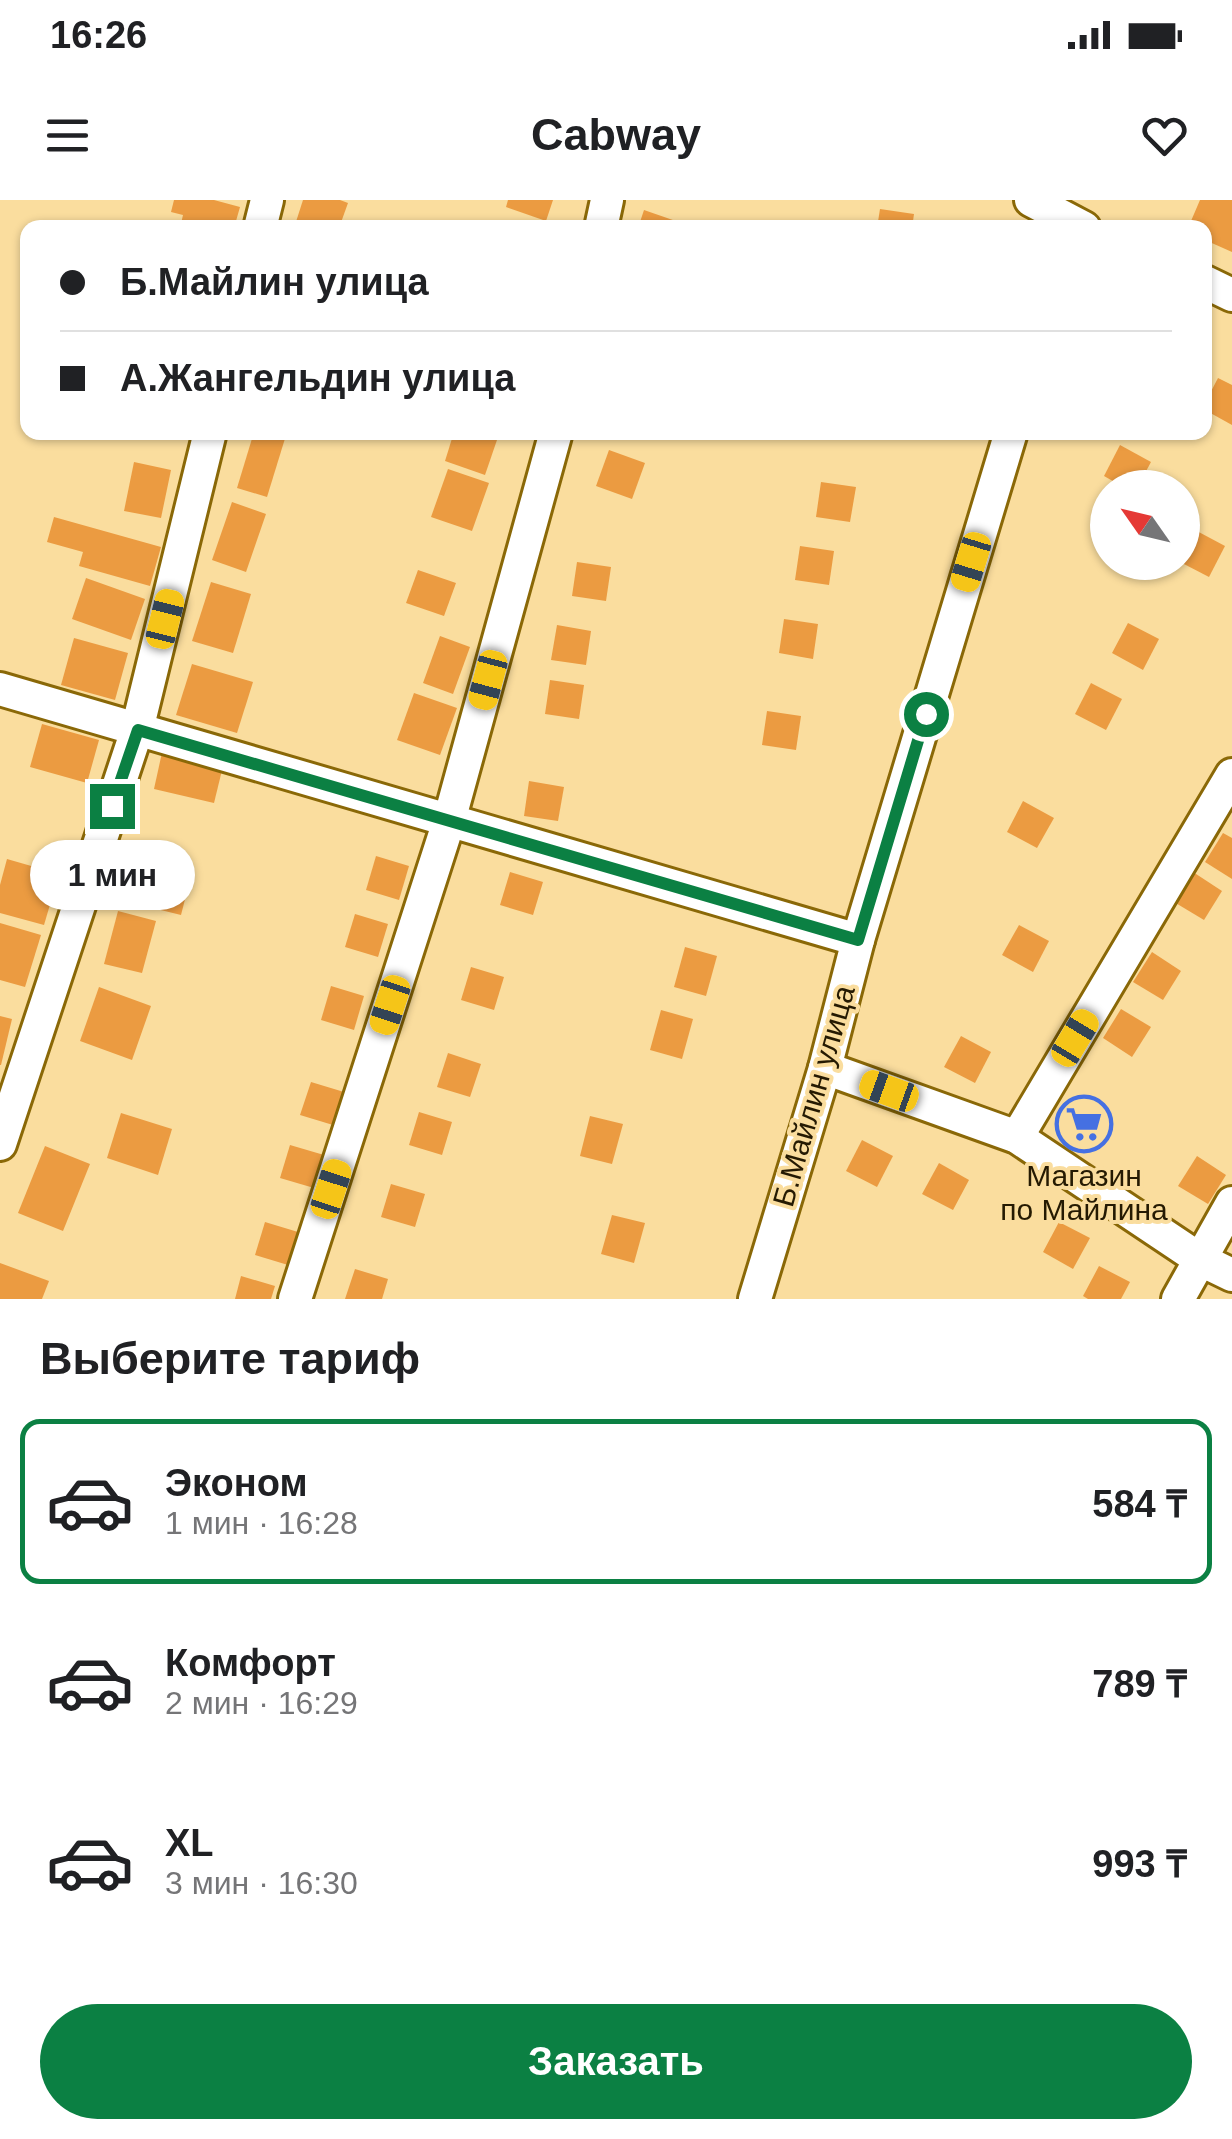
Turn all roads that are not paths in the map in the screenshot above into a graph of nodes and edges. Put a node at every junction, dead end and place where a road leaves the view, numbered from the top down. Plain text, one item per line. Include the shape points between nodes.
1 (1031, 200) edge
2 (1079, 220) edge
3 (208, 440) edge
4 (554, 440) edge
5 (1009, 440) edge
6 (0, 689) edge
7 (138, 730) junction
8 (1232, 775) edge
9 (449, 821) junction
10 (858, 940) junction
11 (825, 1068) junction
12 (1016, 1137) junction
13 (0, 1144) edge
14 (1232, 1203) edge
15 (1201, 1260) junction
16 (1232, 1275) edge
17 (295, 1299) edge
18 (755, 1299) edge
19 (1178, 1299) edge

1 - 2 street
3 - 7 street
4 - 9 street
5 - 10 street, Б.Майлин улица
6 - 7 street
7 - 9 street
7 - 13 street
8 - 12 street
9 - 10 street
9 - 17 street
10 - 11 street, Б.Майлин улица
11 - 12 street
11 - 18 street, Б.Майлин улица
12 - 15 street
14 - 15 street
15 - 16 street
15 - 19 street

